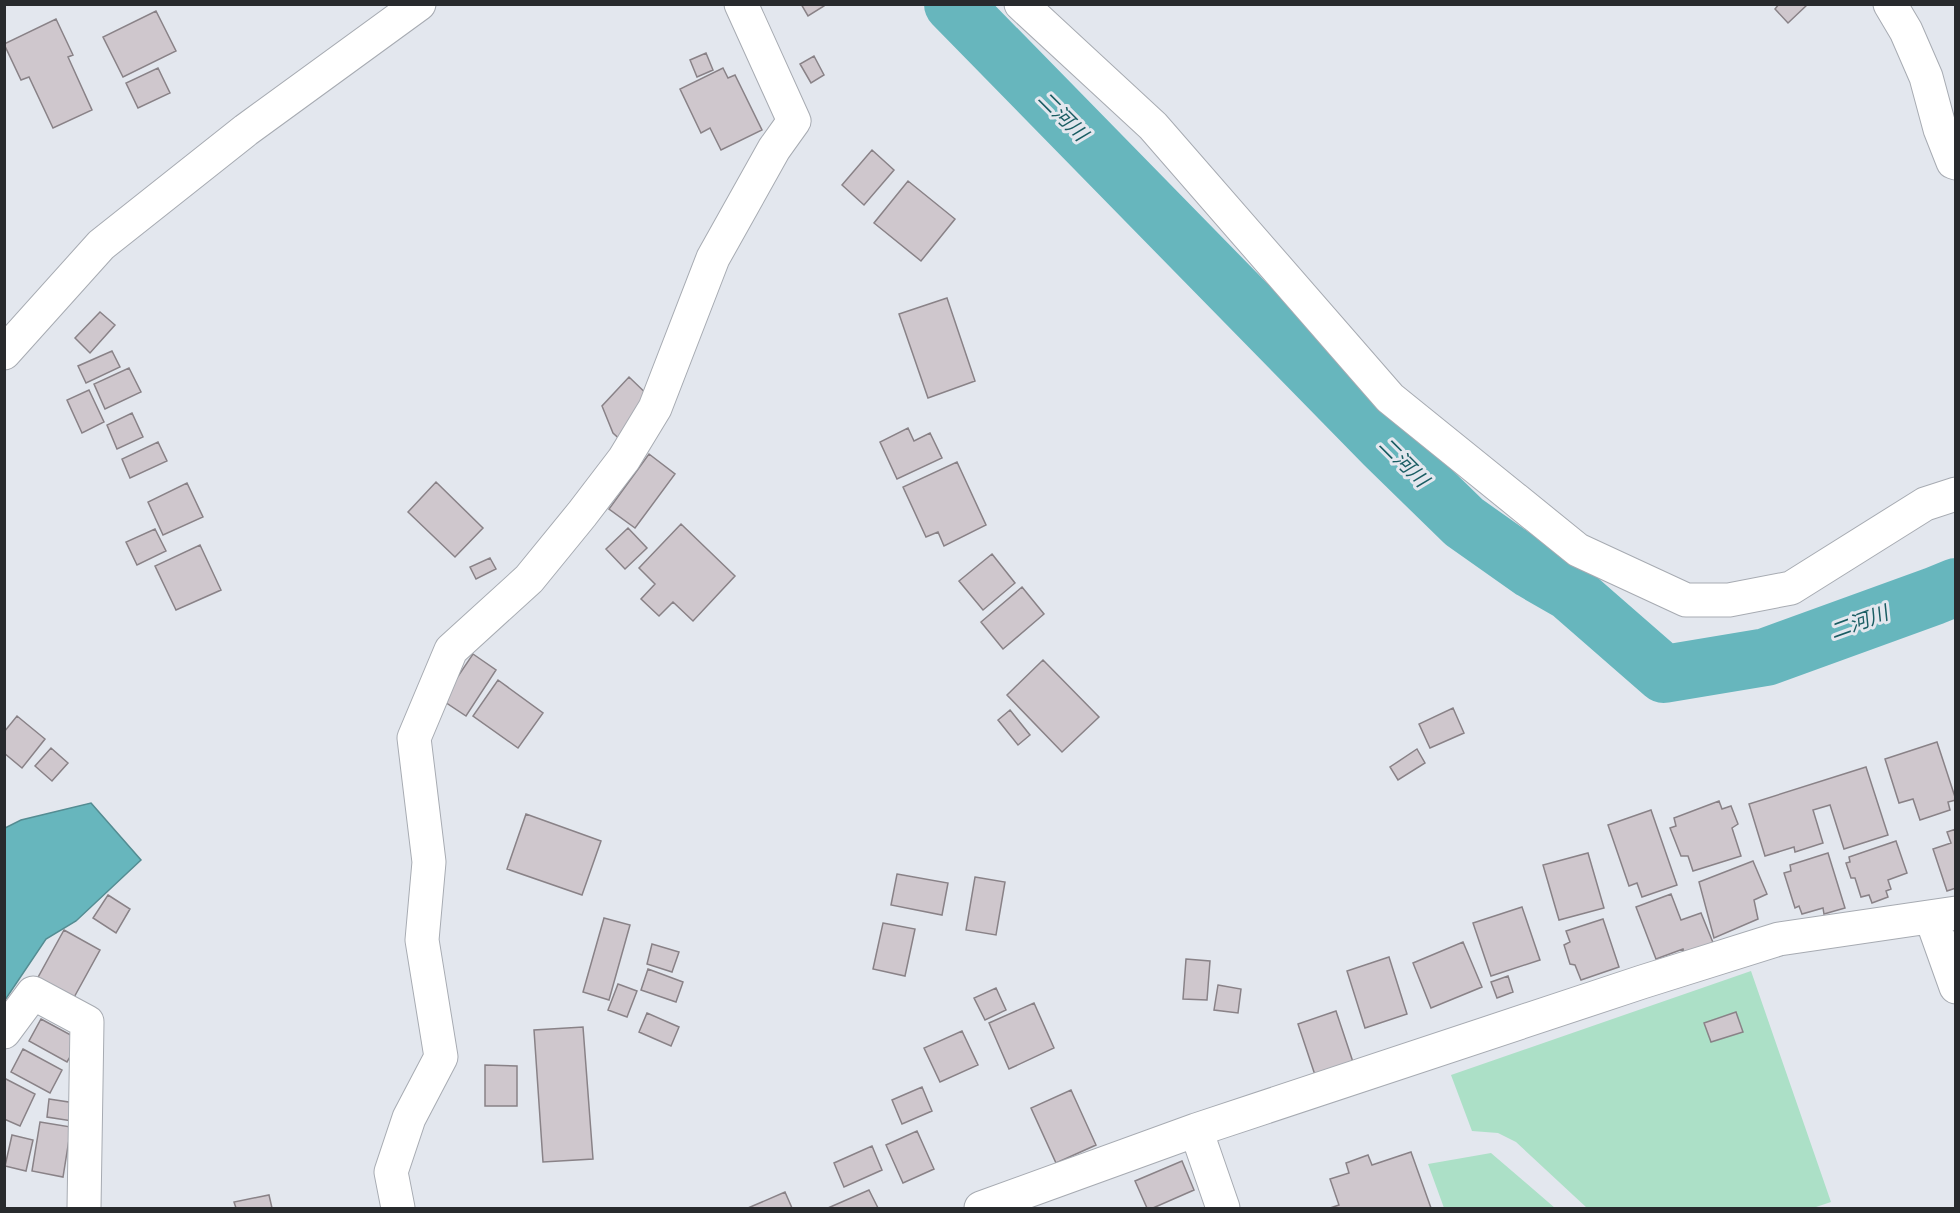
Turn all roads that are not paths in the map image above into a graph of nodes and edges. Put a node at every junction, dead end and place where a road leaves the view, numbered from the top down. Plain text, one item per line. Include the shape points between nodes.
1 (419, 4) edge
2 (741, 4) edge
3 (1021, 4) edge
4 (1890, 4) edge
5 (1956, 163) edge
6 (4, 352) edge
7 (1956, 494) edge
8 (1943, 915) edge
9 (1956, 987) edge
10 (4, 1032) edge
11 (1196, 1130) junction
12 (1048, 1197) edge
13 (84, 1209) edge
14 (398, 1209) edge
15 (981, 1209) edge
16 (1223, 1209) edge

1 - 6 street via 246,129 101,245
2 - 14 street via 794,121 713,258 645,425 624,459 529,579 451,650 414,738 429,862 422,940 441,1057 409,1118 391,1172
3 - 7 street via 1153,126 1390,398 1578,550 1686,600 1729,600 1791,588 1925,504
4 - 5 street via 1926,77 1940,129
8 - 9 street
8 - 11 street via 1779,939
10 - 13 street via 33,993 87,1022
11 - 12 street
11 - 16 street
12 - 15 street

